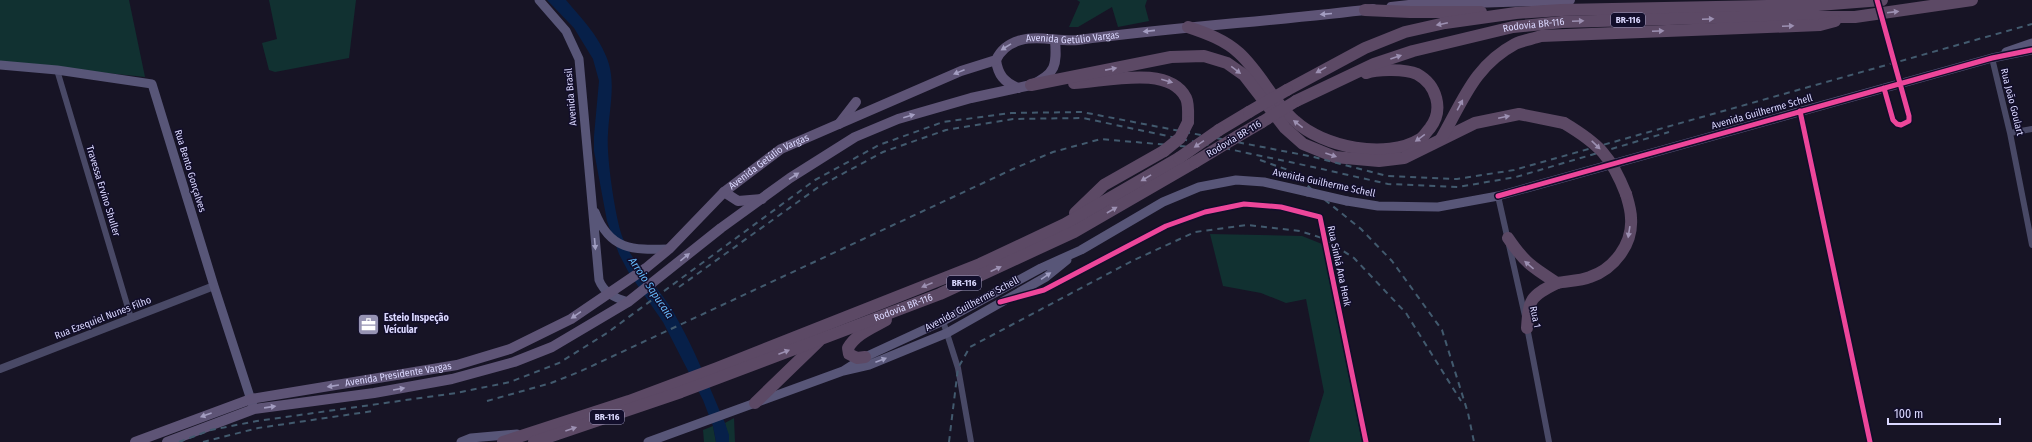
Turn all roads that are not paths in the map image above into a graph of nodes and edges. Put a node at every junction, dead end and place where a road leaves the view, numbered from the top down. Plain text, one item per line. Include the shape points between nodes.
1 (539, 0) edge
2 (1570, 0) edge
3 (1721, 0) edge
4 (1882, 0) edge
5 (1972, 0) edge
6 (1704, 7) junction
7 (1365, 10) junction
8 (1516, 13) junction
9 (1855, 16) junction
10 (1188, 27) junction
11 (1055, 40) junction
12 (2032, 43) edge
13 (2032, 50) edge
14 (1992, 58) junction
15 (996, 60) junction
16 (0, 65) edge
17 (57, 70) junction
18 (1333, 84) junction
19 (1031, 85) junction
20 (1018, 88) junction
21 (856, 102) dead end
22 (838, 125) junction
23 (2032, 129) edge
24 (2010, 133) junction
25 (1442, 139) junction
26 (724, 192) junction
27 (1498, 196) junction
28 (762, 199) junction
29 (592, 205) junction
30 (1065, 224) junction
31 (1508, 238) junction
32 (2032, 245) edge
33 (669, 249) junction
34 (1081, 250) junction
35 (646, 268) joint
36 (1557, 283) junction
37 (214, 286) junction
38 (995, 292) junction
39 (608, 294) junction
40 (629, 301) junction
41 (1000, 302) junction
42 (916, 303) junction
43 (131, 318) junction
44 (943, 321) junction
45 (1527, 328) junction
46 (947, 333) junction
47 (823, 337) junction
48 (528, 342) junction
49 (533, 356) junction
50 (866, 357) junction
51 (0, 369) edge
52 (843, 371) junction
53 (719, 372) junction
54 (379, 379) junction
55 (381, 392) junction
56 (251, 398) junction
57 (755, 403) junction
58 (254, 409) junction
59 (532, 437) edge
60 (135, 442) edge
61 (167, 442) edge
62 (460, 442) edge
63 (503, 442) edge
64 (648, 442) edge
65 (971, 442) edge
66 (1366, 442) edge
67 (1549, 442) edge

1 - 29 main road, Avenida Brasil via 566,31 579,60
2 - 7 main road, Avenida Getúlio Vargas via 1410,5
3 - 6 highway, BR-116
4 - 6 highway, Rodovia BR-116 / BR-116 via 1818,5
9 -> 5 highway, Rodovia BR-116 / BR-116
6 - 8 highway, Rodovia BR-116 / BR-116
7 - 8 highway, BR-116
7 -> 10 main road, Avenida Getúlio Vargas
8 -> 30 highway, Rodovia BR-116 / BR-116, bridge via 1445,23 1405,32 1366,48 1287,90 1219,130 1179,158
18 -> 9 highway, Rodovia BR-116 / BR-116 via 1374,64 1412,51 1513,27 1562,22
25 -> 9 highway, BR-116 via 1476,76 1490,60 1516,44 1541,36 1820,25
10 -> 11 main road, Avenida Getúlio Vargas
18 -> 10 highway, BR-116 via 1369,72 1395,70 1417,74 1430,86 1439,103 1435,121 1421,139 1399,148 1366,150 1310,133 1294,121 1238,52 1214,36
11 -> 15 main road, Avenida Getúlio Vargas via 1021,40 1000,51
11 - 19 main road via 1056,60 1053,67
12 - 14 main road, Avenida Guilherme Schell
13 - 14 main road, Avenida Guilherme Schell
14 - 24 street, Rua João Goulart
14 - 27 main road, Avenida Guilherme Schell
15 - 20 main road via 1001,77 1007,84
15 -> 22 main road, Avenida Getúlio Vargas via 961,71
16 - 17 main road, Rua Bento Gonçalves
17 - 37 main road, Rua Bento Gonçalves via 152,84
17 - 43 street, Travessa Ervino Shuller
42 -> 18 highway, Rodovia BR-116 / BR-116, bridge via 1074,232 1296,101
19 - 20 main road
19 -> 25 highway via 1171,57 1204,56 1227,63 1244,75 1286,128 1303,144 1335,157 1379,161 1404,158
19 -> 30 highway, BR-116, bridge via 1148,77 1173,82 1187,98 1188,122 1180,138 1104,185
28 -> 20 main road via 855,137 905,117
21 - 22 main road
22 - 26 main road, Avenida Getúlio Vargas via 781,149
23 - 24 street
24 - 32 street, Rua João Goulart
25 -> 36 highway, bridge via 1475,123 1519,114 1564,123 1588,137 1607,156 1617,171 1626,194 1631,218 1629,238 1609,267 1590,277
26 - 28 main road via 738,201
26 - 33 main road, Avenida Getúlio Vargas
27 - 31 street, Rua 1
27 - 34 main road, Avenida Guilherme Schell, bridge via 1438,207 1378,206 1264,182 1236,180 1199,187 1163,202
40 -> 28 main road, Avenida Presidente Vargas
29 - 33 main road, Avenida Brasil via 600,224 619,243 637,250
29 -> 39 main road, Avenida Brasil via 599,280
30 -> 53 highway, Rodovia BR-116 / BR-116 via 980,264
36 -> 31 highway via 1521,258
31 - 45 street, Rua 1
33 - 35 main road, Avenida Getúlio Vargas
34 - 38 main road, Avenida Guilherme Schell
41 -> 34 main road, Avenida Guilherme Schell via 1046,277
35 - 39 main road, Avenida Presidente Vargas
36 - 45 highway via 1537,292 1528,306
37 - 43 street, Rua Ezequiel Nunes Filho
37 - 56 main road, Rua Bento Gonçalves
38 - 41 main road
38 - 44 main road, Avenida Guilherme Schell
39 - 40 main road
39 -> 48 main road, Avenida Presidente Vargas via 571,319
40 - 49 main road, Avenida Presidente Vargas via 552,348
41 - 46 main road, Avenida Guilherme Schell
41 - 66 street, Rua Sinhá Ana Henk via 1044,290 1166,226 1205,212 1244,204 1281,207 1320,217
42 - 47 highway, Rodovia BR-116 / BR-116
42 - 50 highway via 858,336 851,343 848,348 849,354 857,358
43 - 51 street, Rua Ezequiel Nunes Filho
44 - 46 street
44 - 50 main road, Avenida Guilherme Schell
45 - 67 street, Rua 1
52 -> 46 main road, Avenida Guilherme Schell via 869,365
46 - 65 street via 958,368
53 -> 47 highway, Rodovia BR-116 / BR-116
47 - 57 highway, BR-116
48 - 49 main road
48 - 54 main road, Avenida Presidente Vargas via 457,365
55 -> 49 main road, Avenida Presidente Vargas via 452,379
50 - 52 main road, Avenida Guilherme Schell
52 - 57 main road, Avenida Guilherme Schell
53 - 59 highway, Rodovia BR-116 / BR-116 via 678,388 629,401
54 - 55 main road
54 -> 56 main road, Avenida Presidente Vargas
58 -> 55 main road, Avenida Presidente Vargas
56 - 58 main road, Rua Bento Gonçalves
56 -> 60 main road, Avenida Presidente Vargas
57 - 64 main road, Avenida Guilherme Schell
58 - 61 main road, Avenida Presidente Vargas
59 - 62 main road, Rodovia BR-116 via 471,438
59 - 63 highway, Rodovia BR-116 / BR-116

